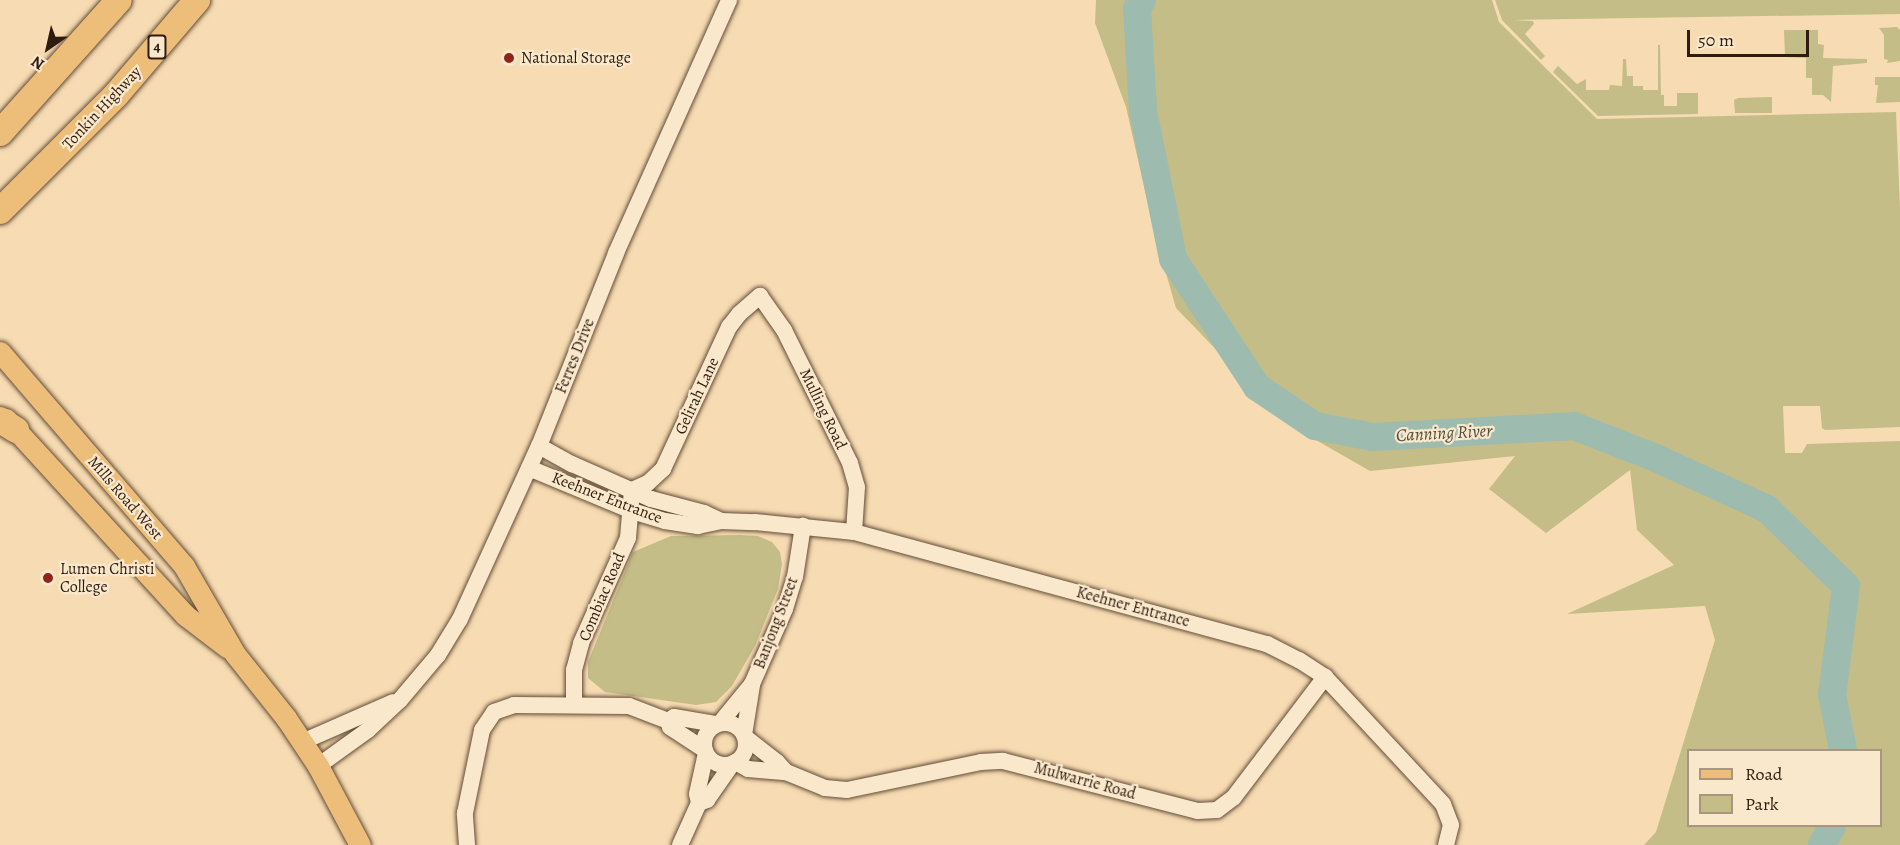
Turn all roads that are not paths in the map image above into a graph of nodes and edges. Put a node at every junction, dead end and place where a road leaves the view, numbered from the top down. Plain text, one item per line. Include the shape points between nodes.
1 (119, 0) edge
2 (198, 0) edge
3 (729, 0) edge
4 (0, 133) edge
5 (36, 177) junction
6 (0, 211) edge
7 (0, 225) edge
8 (760, 296) joint
9 (0, 352) edge
10 (5, 421) edge
11 (539, 446) junction
12 (529, 468) junction
13 (632, 490) junction
14 (632, 511) junction
15 (721, 521) junction
16 (803, 526) junction
17 (855, 532) junction
18 (235, 654) junction
19 (1325, 677) junction
20 (752, 684) junction
21 (400, 699) junction
22 (574, 705) junction
23 (668, 720) junction
24 (718, 724) junction
25 (745, 736) junction
26 (302, 742) junction
27 (706, 752) junction
28 (734, 763) junction
29 (318, 766) junction
30 (786, 772) junction
31 (699, 802) junction
32 (360, 845) edge
33 (467, 845) edge
34 (680, 845) edge
35 (1446, 845) edge

1 - 4 highway
2 - 5 highway, Tonkin Highway / 4 via 116,95
3 - 11 street, Ferres Drive via 616,254
5 - 6 highway, Tonkin Highway / 4
5 - 7 highway
8 - 13 street, Gelirah Lane via 729,327 663,469 648,483
8 - 17 street, Mulling Road via 784,330 850,463 857,488
9 - 18 main road, Mills Road West via 184,566
10 - 18 main road, Mills Road West via 185,615
11 - 12 street, Ferres Drive
11 - 13 street, Keehner Entrance
12 - 14 street, Keehner Entrance
12 - 21 street, Ferres Drive via 460,619 438,655
13 - 14 street, Combiac Road
13 - 15 street, Keehner Entrance
14 - 15 street, Keehner Entrance via 684,525
14 - 22 street, Combiac Road via 628,538 581,643 574,670
15 - 16 street, Keehner Entrance
16 - 17 street, Keehner Entrance
16 - 20 street, Banjong Street via 785,609
17 - 19 street, Keehner Entrance via 1251,638 1283,651
18 - 26 main road, Mills Road West
19 - 30 street, Mulwarrie Road via 1234,797 1217,810 1198,811 1003,760 847,790 814,785
19 - 35 street, Keehner Entrance via 1443,804 1451,825
20 - 24 street, Banjong Street
20 - 25 street, Banjong Street
21 - 26 street, Ferres Drive
21 - 29 street, Ferres Drive via 368,730
22 - 23 street via 629,706
22 - 33 street via 514,705 490,716 482,730 465,813
23 - 24 street via 674,717
23 - 27 street via 670,727
24 - 25 street via 734,724
24 - 27 street via 706,735
25 - 28 street via 746,749
25 - 30 street, Mulwarrie Road
26 - 29 main road, Mills Road West
27 - 28 street via 715,762
27 - 31 street via 697,794
28 - 30 street, Mulwarrie Road via 748,769
28 - 31 street via 707,800
29 - 32 main road, Mills Road West
31 - 34 street

